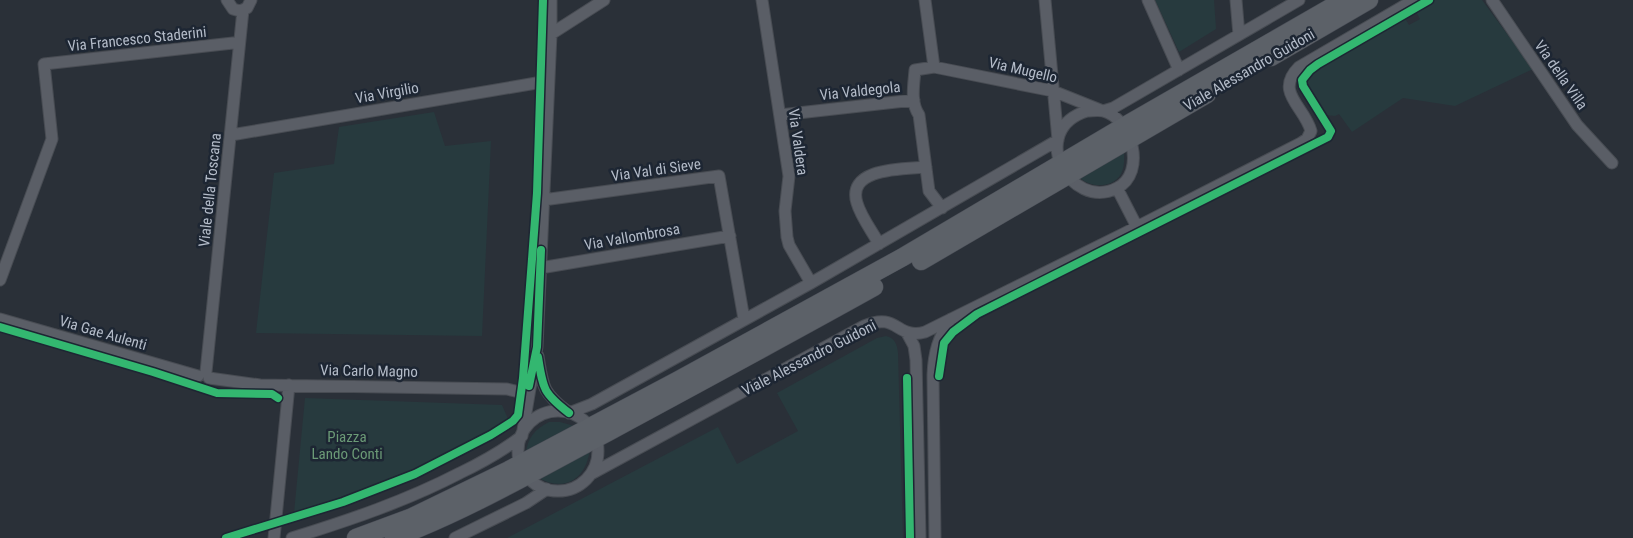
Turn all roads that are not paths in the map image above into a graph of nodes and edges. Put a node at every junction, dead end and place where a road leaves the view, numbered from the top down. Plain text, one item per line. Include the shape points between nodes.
1 (227, 0) edge
2 (251, 0) edge
3 (551, 0) edge
4 (604, 0) edge
5 (762, 0) edge
6 (925, 0) edge
7 (1045, 0) edge
8 (1148, 0) edge
9 (1236, 0) edge
10 (1299, 0) edge
11 (1344, 0) edge
12 (1369, 0) edge
13 (1414, 0) edge
14 (1492, 0) edge
15 (240, 11) junction
16 (551, 34) junction
17 (1239, 35) junction
18 (233, 43) junction
19 (934, 67) junction
20 (1179, 70) junction
21 (548, 81) junction
22 (1053, 94) junction
23 (914, 100) junction
24 (1103, 112) junction
25 (780, 116) junction
26 (1126, 133) junction
27 (230, 134) junction
28 (1058, 140) junction
29 (1612, 163) dead end
30 (926, 167) junction
31 (1064, 170) junction
32 (1117, 188) junction
33 (543, 200) junction
34 (942, 208) junction
35 (1137, 227) junction
36 (730, 236) junction
37 (879, 244) junction
38 (540, 268) junction
39 (0, 280) edge
40 (811, 283) junction
41 (952, 318) junction
42 (0, 319) edge
43 (744, 319) junction
44 (907, 333) junction
45 (537, 348) junction
46 (204, 375) junction
47 (289, 385) junction
48 (528, 394) junction
49 (569, 413) junction
50 (593, 432) junction
51 (522, 436) junction
52 (524, 470) junction
53 (591, 474) junction
54 (547, 489) junction
55 (274, 538) edge
56 (292, 538) edge
57 (356, 538) edge
58 (394, 538) edge
59 (455, 538) edge
60 (920, 538) edge
61 (935, 538) edge

1 - 15 street via 230,7
2 - 15 street
3 - 16 street
4 - 16 street
5 - 25 street, Via Valdera
6 - 19 street
7 - 22 street
8 - 20 street
9 - 17 street
10 - 17 street
11 - 26 main road, Viale Alessandro Guidoni
12 - 26 main road, Viale Alessandro Guidoni
13 - 35 street, Viale Alessandro Guidoni via 1299,67 1294,73 1289,90 1309,125 1311,131 1307,139
14 - 29 street, Via della Villa via 1577,125
15 - 18 street, Viale della Toscana
15 - 27 street, Viale della Toscana
16 - 21 street
17 - 20 street
18 - 39 street, Via Francesco Staderini via 44,64 52,139
18 - 46 street, Viale della Toscana
19 - 22 street, Via Mugello
19 - 23 street via 915,70
20 - 24 street
21 - 27 street, Via Virgilio
21 - 33 street
22 - 24 street, Via Mugello
22 - 28 street
23 - 25 street, Via Valdegola
23 - 30 street
24 - 26 street via 1116,119
24 - 28 street via 1087,111 1070,118
25 - 40 street, Via Valdera via 789,176 787,237
26 - 31 main road, Viale Alessandro Guidoni
26 - 32 street via 1133,153 1132,167 1127,180
27 - 46 street, Viale della Toscana
28 - 31 street via 1057,154
28 - 34 street
30 - 34 street via 929,191
30 - 37 street via 874,173 860,183 857,204
31 - 32 street via 1074,182 1089,190 1105,192
31 - 50 main road, Viale Alessandro Guidoni via 963,237 779,340
32 - 35 street
33 - 36 street, Via Val di Sieve via 719,176
33 - 38 street
34 - 37 street
35 - 41 street, Viale Alessandro Guidoni
36 - 38 street, Via Vallombrosa
36 - 43 street, Via Val di Sieve
37 - 40 street
38 - 45 street
40 - 43 street
41 - 44 street, Viale Alessandro Guidoni via 925,332
41 - 61 street via 936,346 933,365
42 - 46 street, Via Gae Aulenti
43 - 49 street via 592,404
44 - 53 street, Viale Alessandro Guidoni via 888,321 868,324
44 - 60 street via 914,346 916,360
45 - 48 street
45 - 49 street via 545,391
46 - 47 street, Via Carlo Magno via 260,385
47 - 48 street, Via Carlo Magno via 507,389
47 - 55 street
48 - 51 street
49 - 50 street via 581,418
49 - 51 street via 555,411 541,415 529,424
50 - 52 main road, Viale Alessandro Guidoni
50 - 53 street via 598,453
51 - 52 street via 519,450
51 - 56 street via 500,453 421,492
52 - 54 street via 538,485
52 - 57 main road, Viale Alessandro Guidoni
52 - 58 main road, Viale Alessandro Guidoni via 418,529
53 - 54 street, Viale Alessandro Guidoni via 573,488 562,491
54 - 59 street

